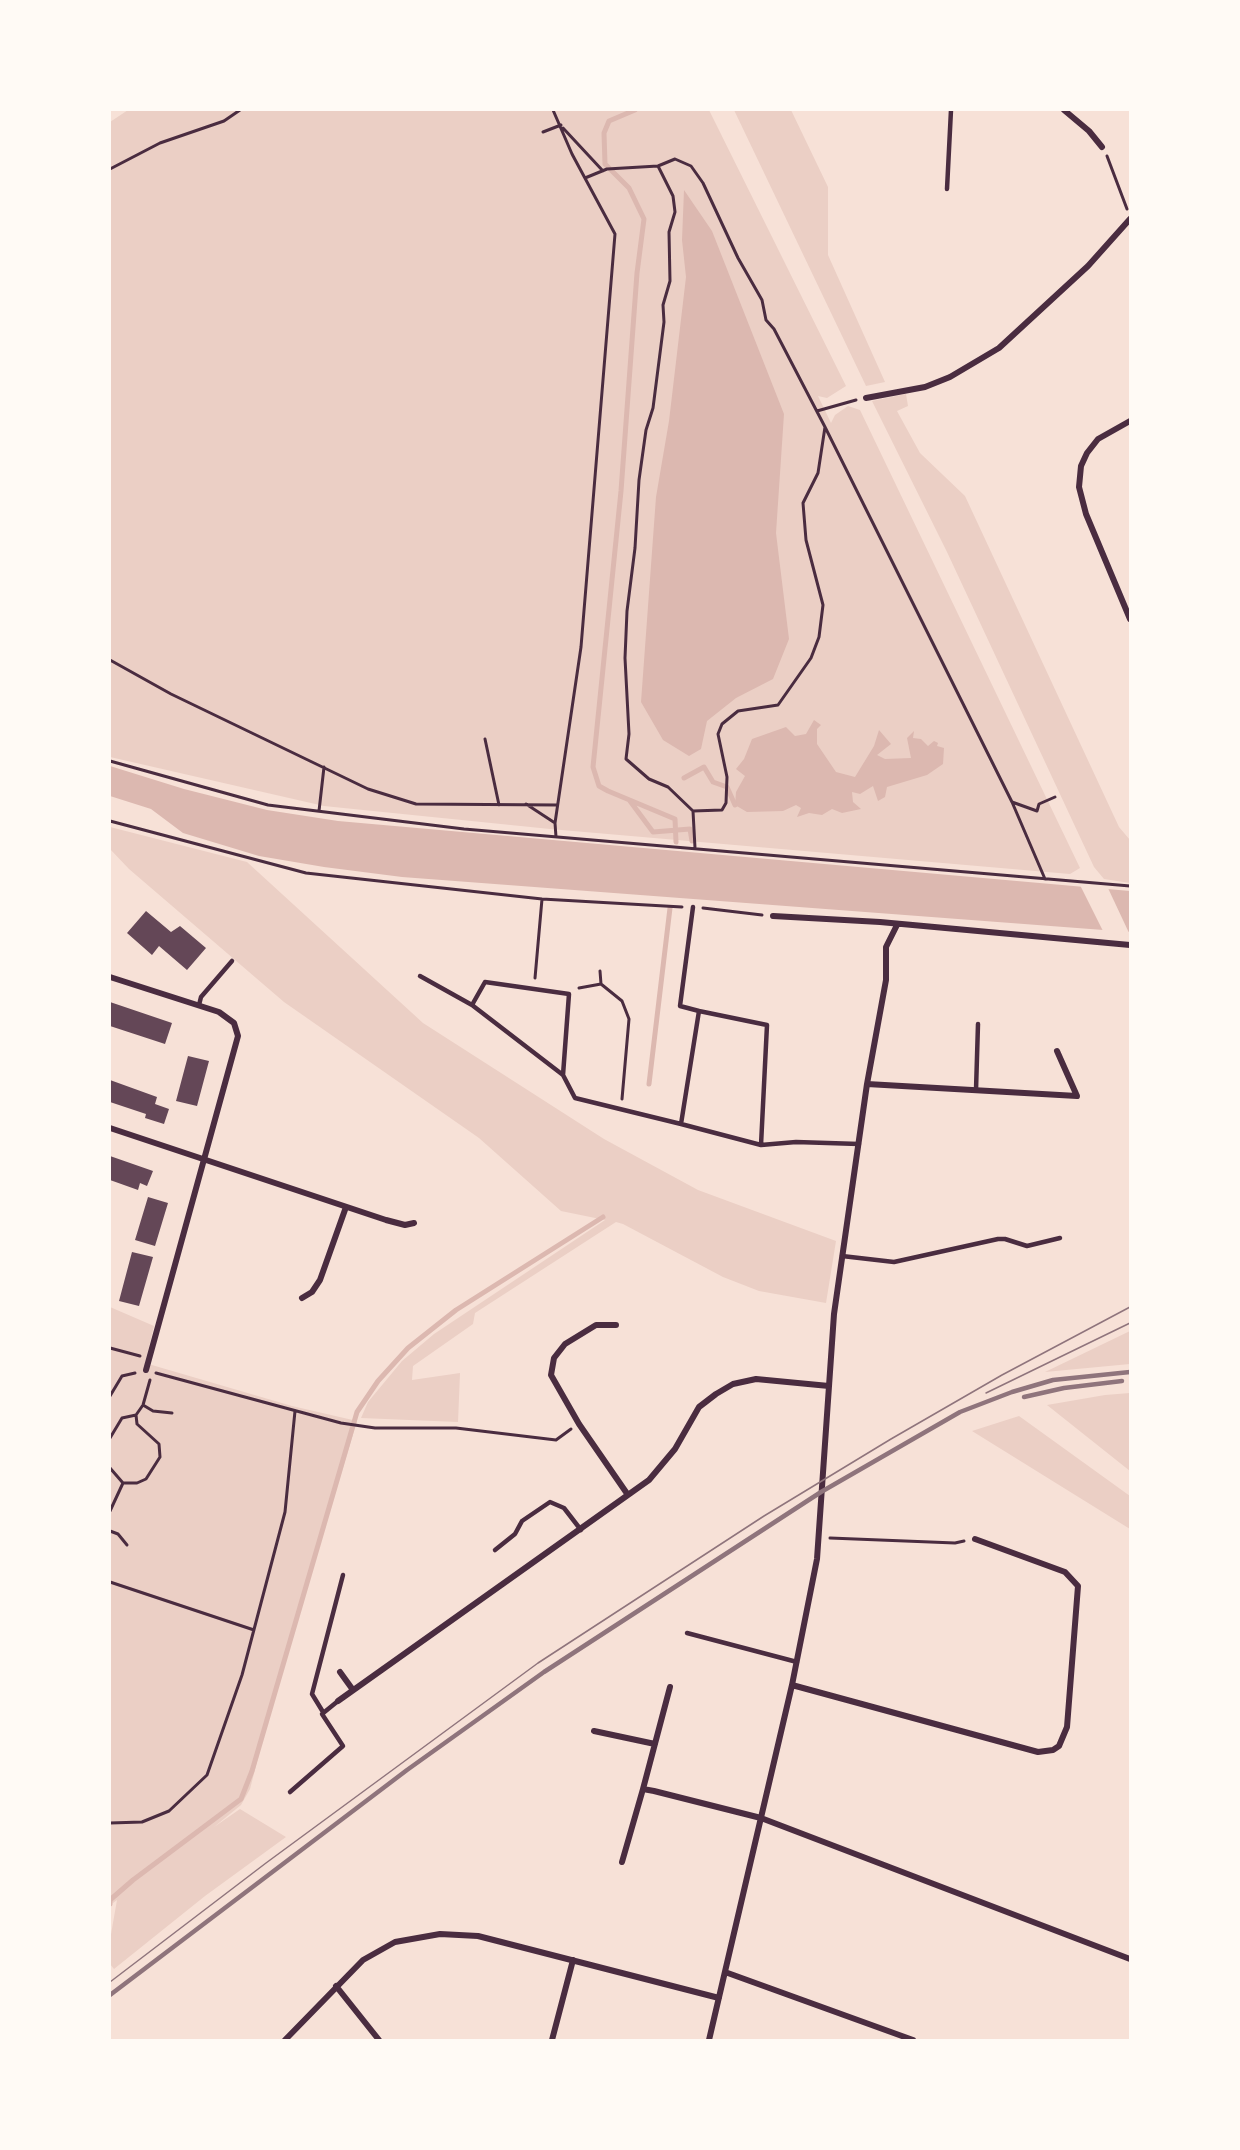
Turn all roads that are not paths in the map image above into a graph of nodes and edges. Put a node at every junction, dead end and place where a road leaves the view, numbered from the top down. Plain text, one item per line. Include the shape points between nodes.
1 (951, 110) edge
2 (1064, 110) edge
3 (1102, 147) road end
4 (947, 189) dead end
5 (1131, 219) edge
6 (866, 398) road end
7 (1131, 421) edge
8 (1131, 619) edge
9 (693, 907) road end
10 (773, 916) road end
11 (897, 925) junction
12 (1131, 945) edge
13 (232, 961) dead end
14 (110, 976) edge
15 (420, 976) dead end
16 (199, 1005) junction
17 (472, 1005) junction
18 (699, 1011) junction
19 (978, 1024) dead end
20 (1057, 1051) dead end
21 (563, 1075) junction
22 (867, 1084) junction
23 (976, 1090) junction
24 (681, 1124) junction
25 (110, 1128) edge
26 (859, 1144) junction
27 (761, 1145) junction
28 (204, 1161) junction
29 (346, 1207) junction
30 (414, 1223) dead end
31 (1060, 1238) dead end
32 (842, 1256) junction
33 (302, 1298) dead end
34 (616, 1325) dead end
35 (146, 1370) road end
36 (829, 1386) junction
37 (628, 1495) junction
38 (581, 1530) junction
39 (975, 1539) road end
40 (495, 1550) dead end
41 (343, 1575) dead end
42 (687, 1633) dead end
43 (797, 1662) junction
44 (340, 1672) dead end
45 (792, 1685) junction
46 (670, 1687) dead end
47 (353, 1690) junction
48 (338, 1701) joint
49 (323, 1712) junction
50 (594, 1731) dead end
51 (656, 1744) junction
52 (643, 1789) junction
53 (290, 1792) dead end
54 (761, 1818) junction
55 (622, 1862) dead end
56 (1131, 1959) edge
57 (573, 1960) junction
58 (725, 1972) junction
59 (336, 1986) junction
60 (718, 1998) junction
61 (285, 2040) edge
62 (379, 2040) edge
63 (552, 2040) edge
64 (709, 2040) edge
65 (913, 2040) edge

1 - 4 lane
2 - 3 street
5 - 6 street via 1088,266 999,348 925,387
7 - 8 street via 1098,439 1081,466 1079,487 1086,514
9 - 18 lane via 680,1006
10 - 11 street
11 - 12 street
11 - 22 street via 886,947 886,980
13 - 16 lane via 201,997
14 - 16 street
15 - 17 lane
16 - 28 street via 234,1023 238,1041
17 - 21 lane
17 - 21 lane via 486,982 569,994
18 - 24 lane
18 - 27 lane via 767,1025
19 - 23 lane
20 - 23 street via 1077,1096
21 - 24 lane via 575,1098
22 - 23 street
22 - 26 street
24 - 27 lane
25 - 28 street
26 - 27 lane
26 - 32 street
28 - 29 street
28 - 35 street
29 - 30 street via 397,1223
29 - 33 street via 320,1280
31 - 32 lane via 1027,1246 998,1239 894,1262
32 - 36 street
34 - 37 street via 602,1323 565,1344 554,1358 552,1380
36 - 37 street via 756,1379 723,1389 699,1407 669,1457
36 - 43 street via 819,1538
37 - 38 street
38 - 40 lane via 564,1508 550,1502 522,1521 515,1534
38 - 47 street
39 - 45 street via 1065,1572 1077,1586 1067,1726 1059,1746 1038,1752
41 - 49 lane via 312,1694
42 - 43 lane
43 - 45 street
44 - 47 street
45 - 54 street
46 - 51 street
47 - 48 street
48 - 49 lane
49 - 53 lane via 343,1746
50 - 51 street
51 - 52 street
52 - 54 street
52 - 55 street
54 - 56 street
54 - 58 street
57 - 59 street via 478,1936 440,1934 406,1938 385,1946 363,1960
57 - 60 street
57 - 63 street
58 - 60 street
58 - 65 street
59 - 61 street
59 - 62 street
60 - 64 street

